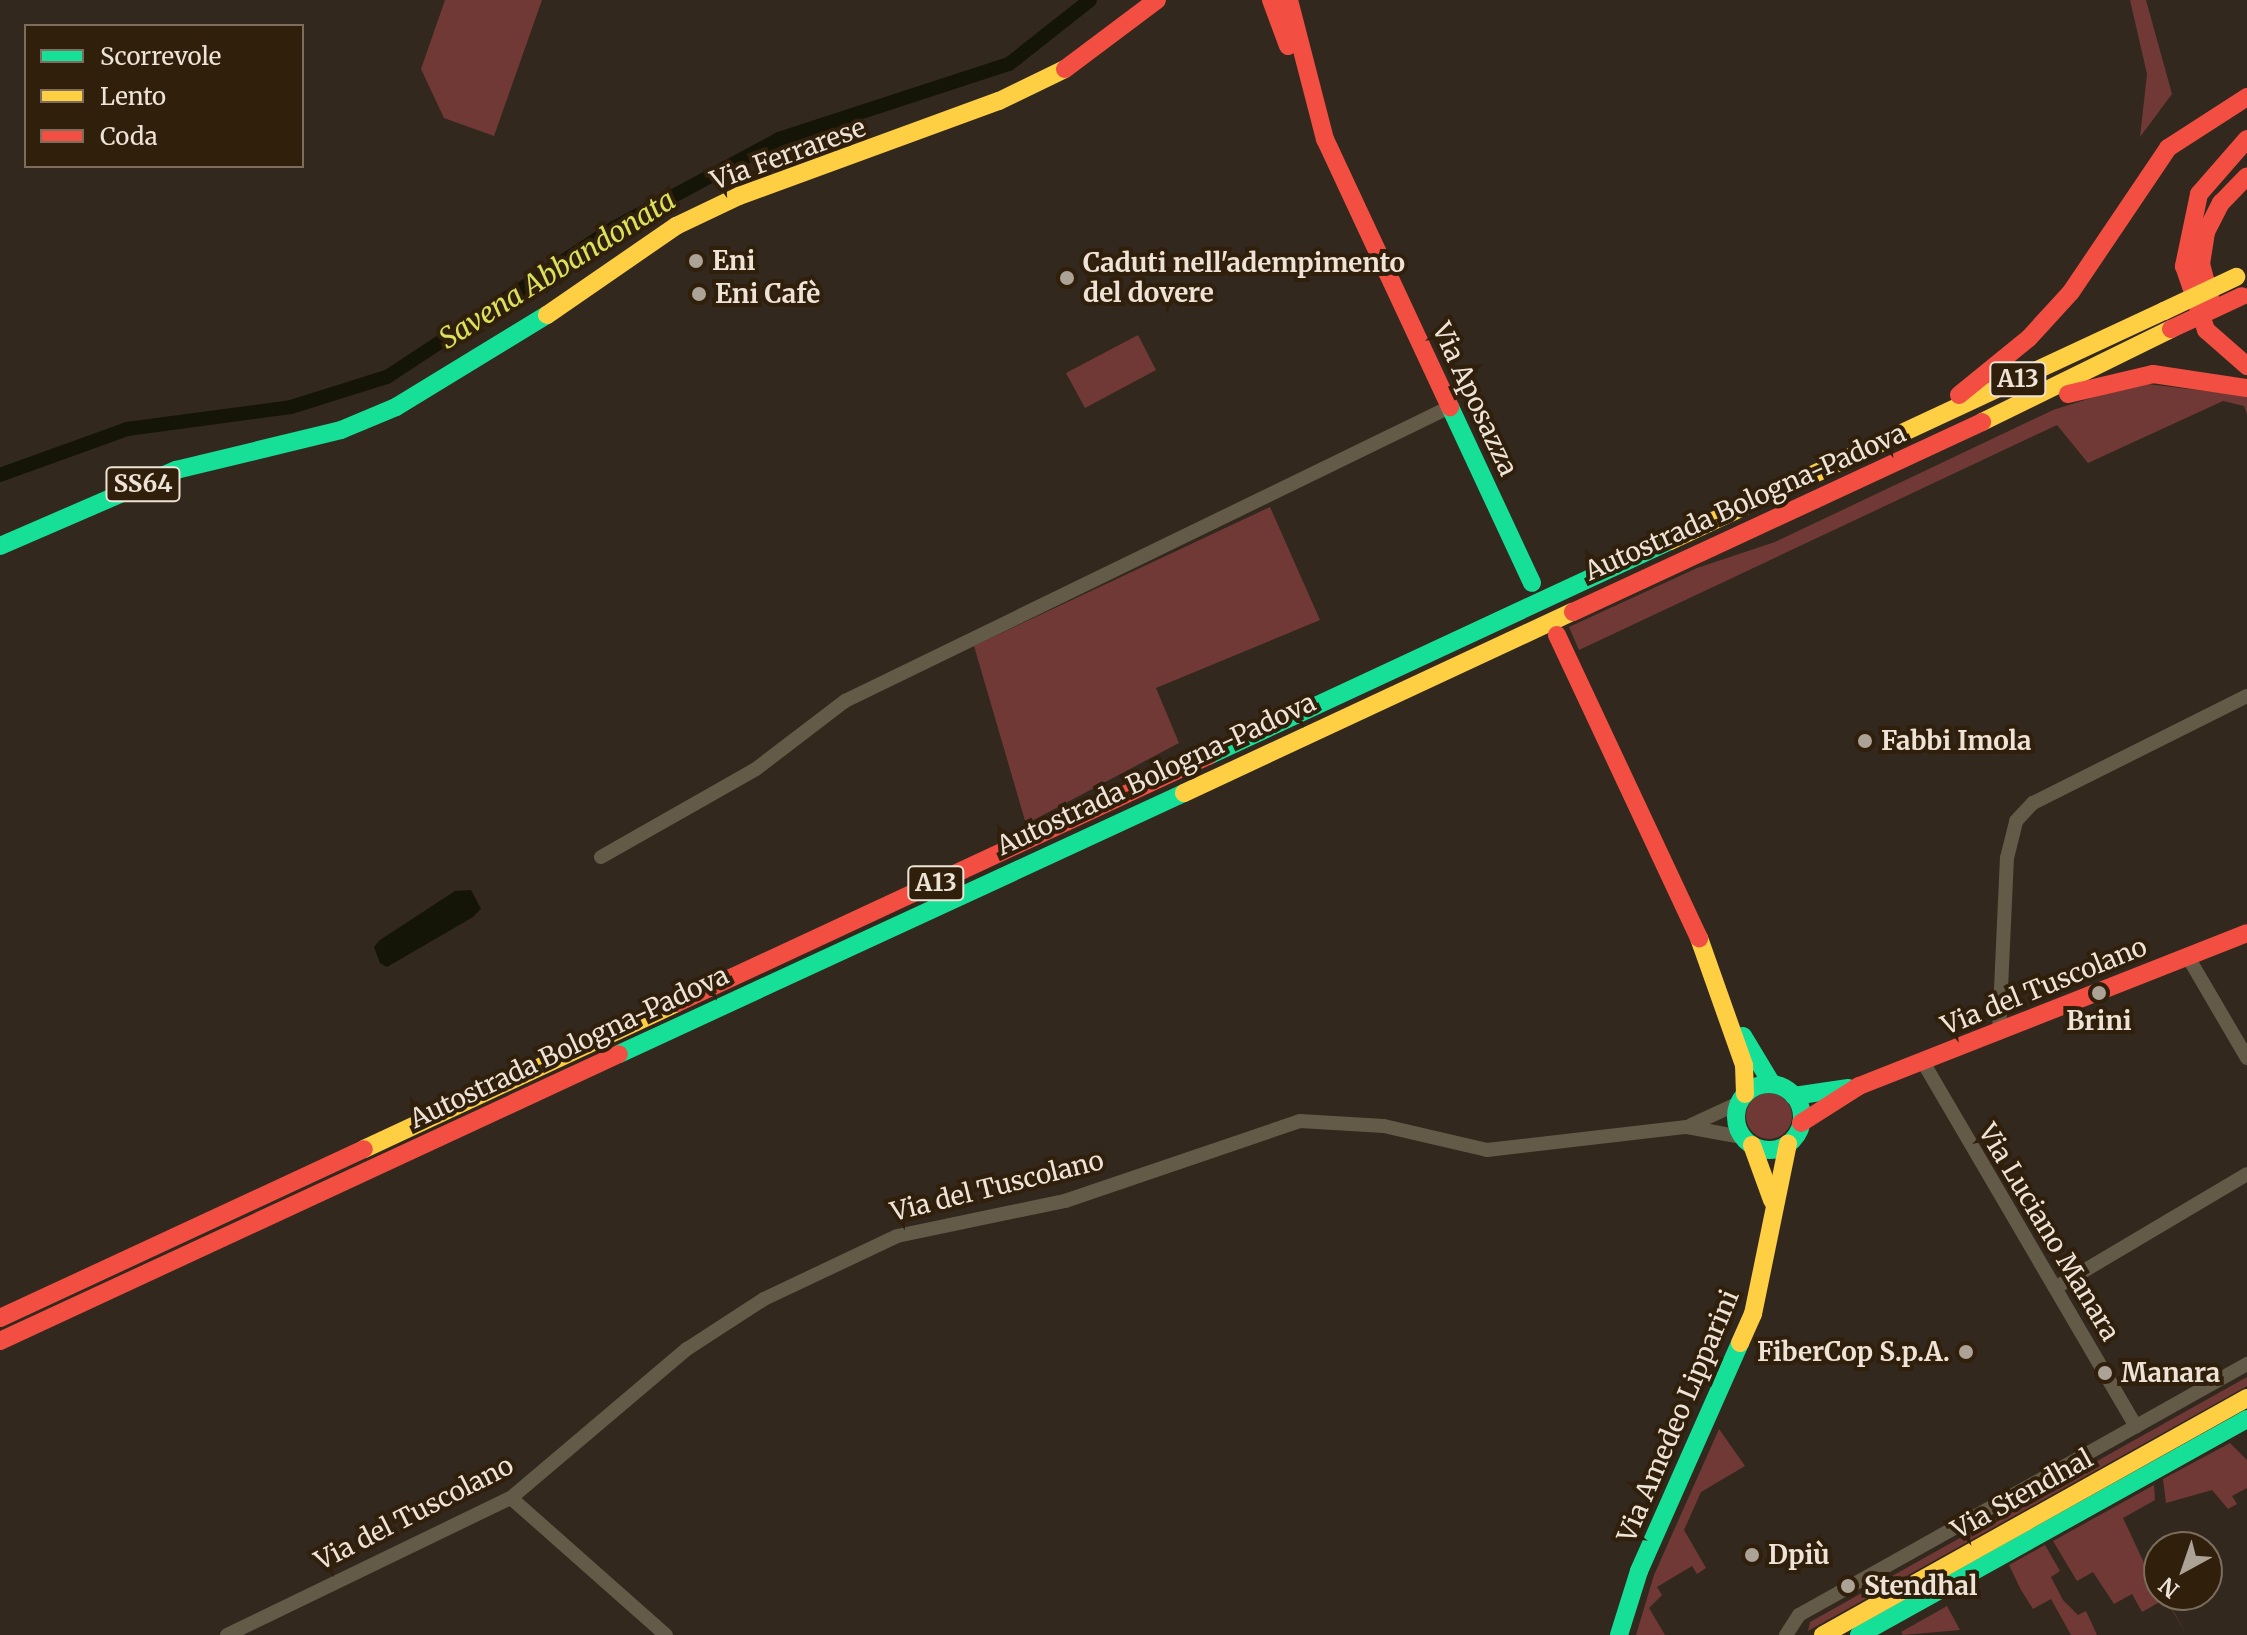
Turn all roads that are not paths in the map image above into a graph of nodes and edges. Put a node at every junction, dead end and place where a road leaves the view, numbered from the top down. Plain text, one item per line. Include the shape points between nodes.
1 (1157, 0) edge
2 (1271, 0) edge
3 (1289, 0) edge
4 (1300, 59) junction
5 (2247, 97) edge
6 (2247, 139) edge
7 (2247, 176) edge
8 (2241, 274) edge
9 (2244, 295) edge
10 (2167, 320) junction
11 (2247, 348) edge
12 (2247, 366) edge
13 (2247, 388) edge
14 (1450, 407) junction
15 (1871, 447) junction
16 (1928, 448) junction
17 (0, 546) edge
18 (1532, 583) dead end
19 (1557, 635) dead end
20 (2247, 696) edge
21 (601, 857) dead end
22 (2247, 933) edge
23 (2188, 957) junction
24 (1732, 1017) junction
25 (1999, 1033) junction
26 (2247, 1058) edge
27 (1923, 1062) junction
28 (1772, 1084) junction
29 (1859, 1086) junction
30 (1794, 1096) junction
31 (1742, 1098) junction
32 (1801, 1123) junction
33 (1687, 1127) junction
34 (1747, 1141) junction
35 (1788, 1144) junction
36 (2247, 1174) edge
37 (1775, 1214) junction
38 (2055, 1288) junction
39 (0, 1318) edge
40 (0, 1341) edge
41 (2247, 1364) edge
42 (2247, 1398) edge
43 (2136, 1426) junction
44 (2245, 1426) edge
45 (511, 1498) junction
46 (227, 1635) edge
47 (666, 1635) edge
48 (1619, 1635) edge
49 (1786, 1635) edge
50 (1823, 1635) edge
51 (1859, 1635) edge

1 - 17 main road, Via Ferrarese / SS64 via 1053,75 956,119 722,204 612,265 451,379 370,418 293,443 176,470
2 - 4 main road, Via Aposazza via 1291,54
3 - 4 main road, Via Aposazza
4 - 14 main road, Via Aposazza via 1325,139
5 - 15 main road via 2204,119 2153,163 2071,292 2029,338 1970,388
6 - 12 main road via 2199,194 2184,266 2206,330
7 - 11 main road via 2213,216 2201,264 2212,308
8 - 10 main road, Autostrada Bologna-Padova / A13, bridge
9 - 10 main road, Autostrada Bologna-Padova / A13, bridge
10 - 15 main road, Autostrada Bologna-Padova / A13
10 - 16 main road, Autostrada Bologna-Padova / A13
13 - 16 main road via 2179,376 2130,376
14 - 18 main road, Via Aposazza
14 - 21 street via 845,701 756,769
15 - 39 main road, Autostrada Bologna-Padova / A13
16 - 40 main road, Autostrada Bologna-Padova / A13
19 - 24 main road
20 - 25 street via 2033,803 2016,821 2007,858
22 - 23 main road, Via del Tuscolano
23 - 25 main road, Via del Tuscolano
23 - 26 street
24 - 28 main road
24 - 31 main road
25 - 27 main road, Via del Tuscolano
27 - 29 main road, Via del Tuscolano
27 - 38 street, Via Luciano Manara
28 - 30 main road
28 - 31 main road
29 - 30 main road
29 - 32 main road
30 - 32 main road
31 - 33 street, Via del Tuscolano
31 - 34 main road
32 - 35 main road
33 - 34 street, Via del Tuscolano
33 - 45 street, Via del Tuscolano via 1487,1150 1384,1126 1300,1121 1065,1201 897,1236 764,1299 687,1349
34 - 35 main road via 1770,1150
34 - 37 main road
35 - 37 main road, Via Amedeo Lipparini
36 - 38 street
37 - 48 main road, Via Amedeo Lipparini via 1753,1314 1639,1571
38 - 43 street, Via Luciano Manara
41 - 43 street
42 - 50 main road, Via Stendhal
43 - 49 street via 1799,1615
44 - 51 main road, Via Stendhal
45 - 46 street, Via del Tuscolano
45 - 47 street

